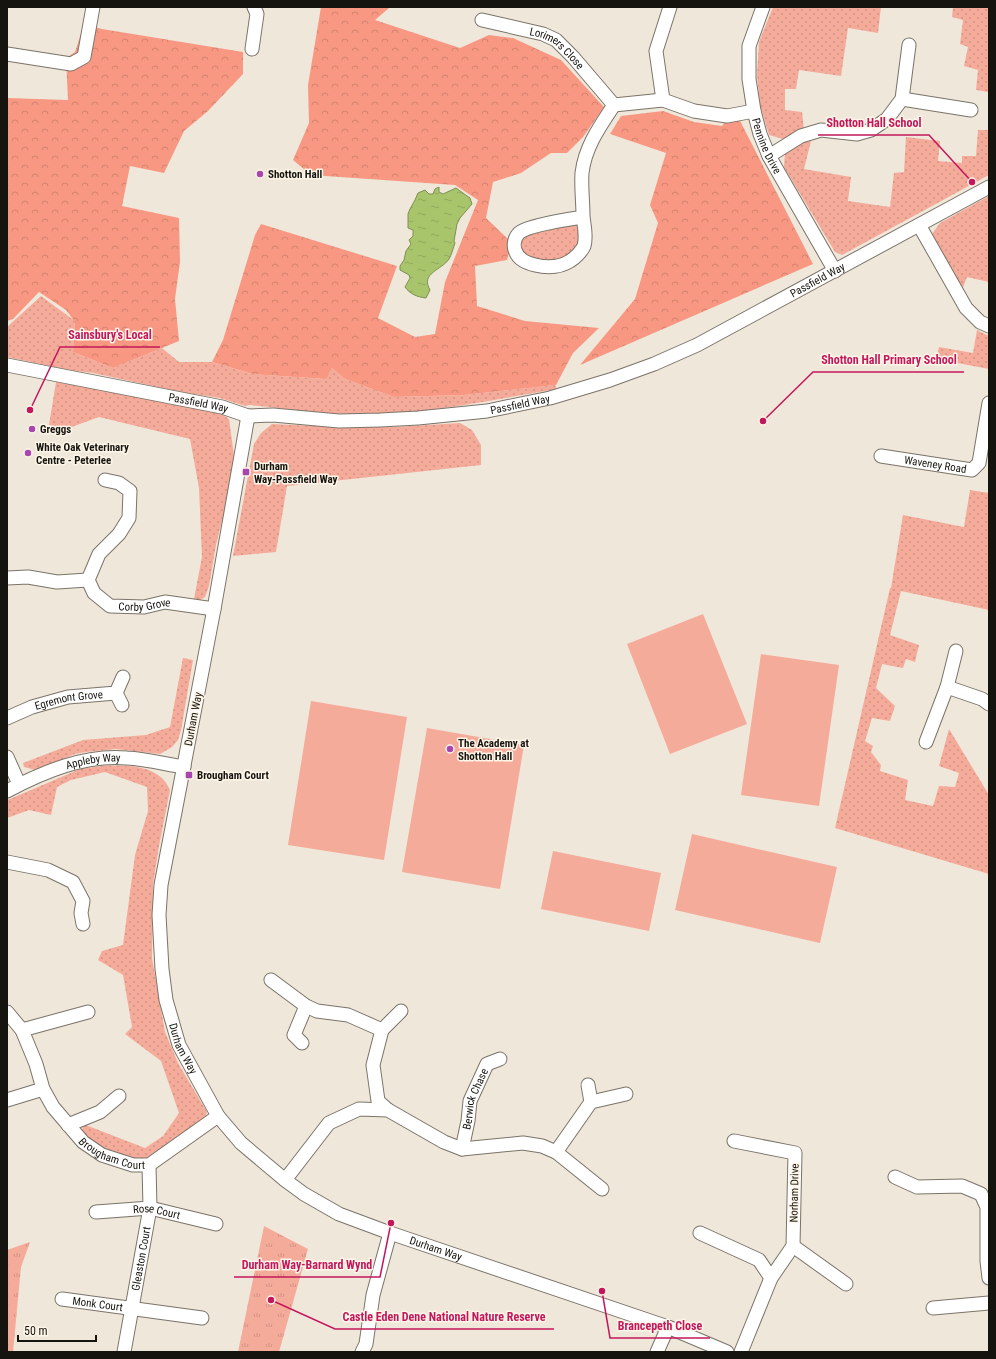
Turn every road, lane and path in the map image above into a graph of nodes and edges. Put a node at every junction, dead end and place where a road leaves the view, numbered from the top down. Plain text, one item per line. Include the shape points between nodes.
1 (93, 7) edge
2 (254, 7) edge
3 (670, 7) edge
4 (763, 7) edge
5 (482, 20) dead end
6 (909, 45) dead end
7 (252, 49) dead end
8 (7, 54) edge
9 (663, 100) junction
10 (902, 100) junction
11 (614, 105) junction
12 (972, 110) dead end
13 (754, 111) junction
14 (769, 156) junction
15 (989, 187) edge
16 (583, 217) junction
17 (919, 226) junction
18 (835, 271) junction
19 (989, 326) edge
20 (7, 364) edge
21 (989, 406) edge
22 (248, 416) junction
23 (881, 456) dead end
24 (104, 480) dead end
25 (7, 578) edge
26 (88, 580) junction
27 (214, 609) junction
28 (956, 651) dead end
29 (123, 678) dead end
30 (947, 687) junction
31 (989, 704) edge
32 (7, 718) edge
33 (926, 742) dead end
34 (7, 757) edge
35 (184, 767) junction
36 (19, 784) junction
37 (7, 791) edge
38 (7, 862) edge
39 (83, 924) dead end
40 (271, 980) dead end
41 (306, 1006) junction
42 (401, 1011) dead end
43 (7, 1012) edge
44 (88, 1012) dead end
45 (22, 1030) junction
46 (382, 1030) junction
47 (302, 1043) dead end
48 (500, 1059) dead end
49 (588, 1085) dead end
50 (43, 1089) junction
51 (626, 1094) dead end
52 (119, 1096) dead end
53 (7, 1100) edge
54 (592, 1102) junction
55 (388, 1110) junction
56 (218, 1116) junction
57 (68, 1126) junction
58 (734, 1141) dead end
59 (462, 1148) junction
60 (556, 1152) junction
61 (149, 1165) junction
62 (896, 1177) dead end
63 (284, 1180) junction
64 (602, 1188) dead end
65 (150, 1208) junction
66 (96, 1212) dead end
67 (216, 1224) dead end
68 (390, 1233) junction
69 (700, 1233) dead end
70 (793, 1246) junction
71 (771, 1278) junction
72 (989, 1278) edge
73 (846, 1284) dead end
74 (62, 1299) dead end
75 (989, 1303) edge
76 (133, 1308) junction
77 (933, 1308) dead end
78 (202, 1318) dead end
79 (668, 1327) junction
80 (124, 1352) edge
81 (362, 1352) edge
82 (658, 1352) edge
83 (727, 1352) edge
84 (741, 1352) edge

1 - 8 street via 84,57 70,64
2 - 7 street via 257,14
3 - 9 street via 656,51
4 - 13 street, Pennine Drive via 749,46 749,79
5 - 11 street, Lorimers Close via 543,34 556,40
6 - 10 street
9 - 11 street
9 - 13 street via 694,111 727,116
10 - 12 street
10 - 14 street via 887,119 871,130 857,134 821,130 801,136
11 - 16 street via 597,130 586,154 582,174
13 - 14 street, Pennine Drive
14 - 18 street, Pennine Drive
15 - 17 street, Passfield Way
16 - 16 street via 586,235 584,247 574,259 562,266 536,265 521,260 514,250 514,240 520,232 532,227
17 - 18 street, Passfield Way
17 - 19 street via 966,308 980,322
18 - 22 street, Passfield Way via 697,345 646,367 550,398 487,410 418,418 339,420 273,415
20 - 22 street, Passfield Way via 222,407
21 - 23 street, Waveney Road via 980,463 972,470
22 - 27 street, Durham Way
24 - 26 street via 118,483 130,491 129,518 99,554
25 - 26 street via 28,577 57,582
26 - 27 street, Corby Grove via 94,593 110,606 144,607 165,602
27 - 35 street, Durham Way
28 - 30 street
29 - 32 street, Egremont Grove via 119,699 68,697 32,707
30 - 31 street via 982,698
30 - 33 street
34 - 36 street
35 - 36 street, Appleby Way via 126,758 98,759 64,766
35 - 56 street, Durham Way via 161,885 159,914 162,969 166,1000 179,1045
36 - 37 street, Appleby Way
38 - 39 street via 48,870 73,882 82,901
40 - 41 street
41 - 46 street via 317,1011 348,1015
41 - 47 street via 294,1035
42 - 46 street
43 - 45 street, Brougham Court
44 - 45 street
45 - 50 street, Brougham Court
46 - 55 street, Berwick Chase via 373,1065 378,1101
48 - 59 street, Berwick Chase via 487,1064 470,1101
49 - 54 street
50 - 53 street
50 - 57 street, Brougham Court
51 - 54 street
52 - 57 street via 100,1112
54 - 60 street
55 - 59 street, Berwick Chase via 444,1142
55 - 63 street, Berwick Chase via 359,1109 329,1123
56 - 61 street, Brougham Court
56 - 63 street, Durham Way via 241,1143
57 - 61 street, Brougham Court via 83,1142 102,1155 133,1165
58 - 70 street, Norham Drive via 795,1153
59 - 60 street, Berwick Chase via 523,1143 542,1146
60 - 64 street, Berwick Chase
61 - 65 street, Gleaston Court
62 - 72 street via 917,1187 962,1186 981,1194 987,1207
63 - 68 street, Durham Way via 339,1214
65 - 66 street, Rose Court
65 - 67 street, Rose Court
65 - 76 street, Gleaston Court
68 - 79 street, Durham Way
68 - 81 street via 373,1295 366,1344
69 - 71 street via 759,1260
70 - 71 street
70 - 73 street
71 - 84 street
74 - 76 street, Monk Court
75 - 77 street
76 - 78 street, Monk Court
76 - 80 street, Gleaston Court
79 - 82 street
79 - 83 street, Durham Way

